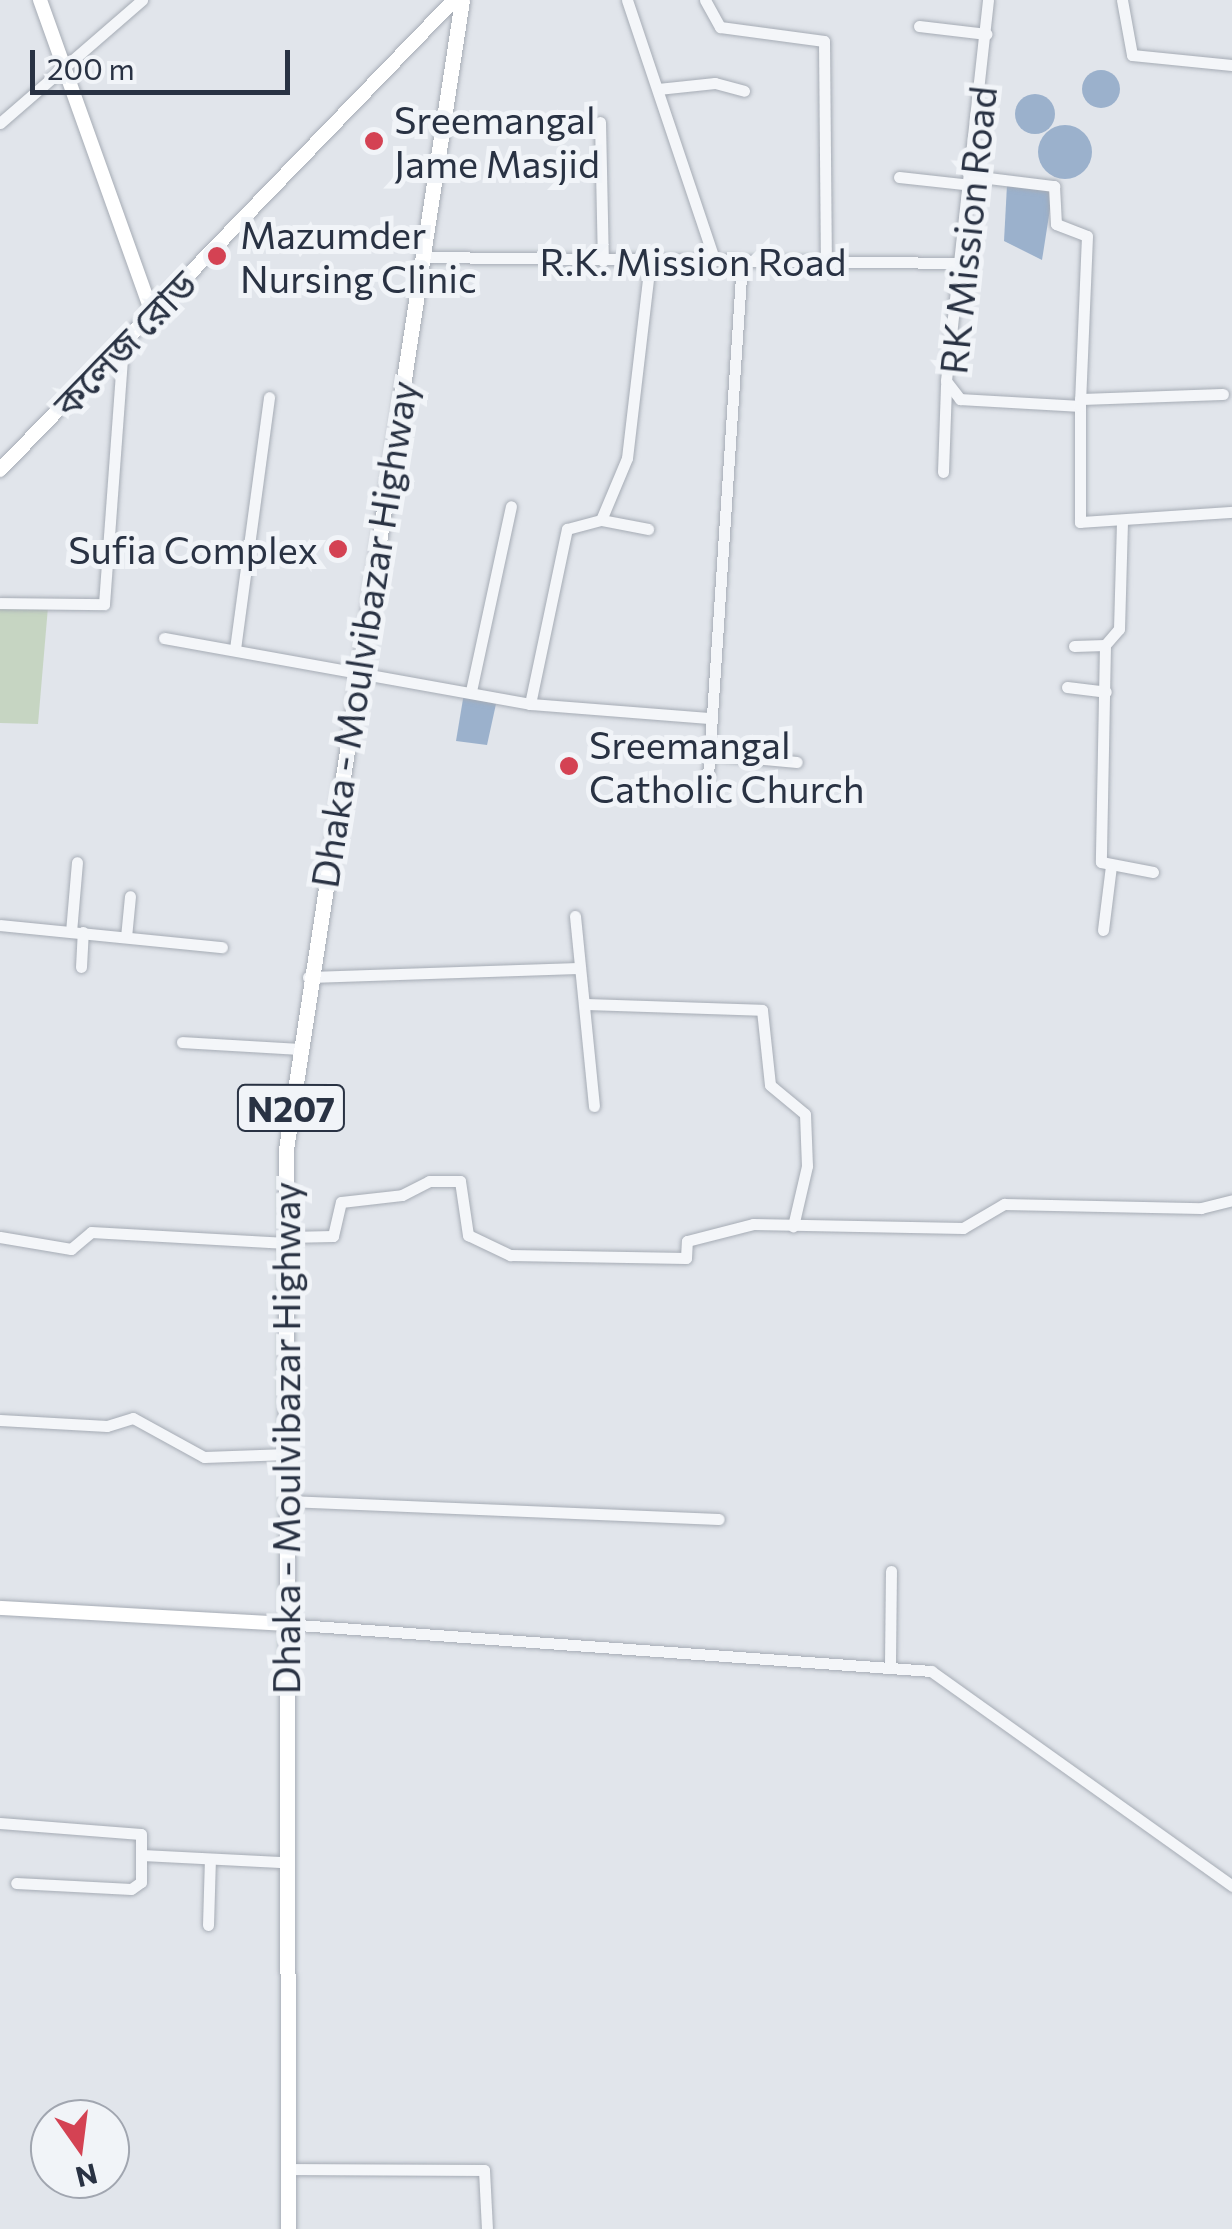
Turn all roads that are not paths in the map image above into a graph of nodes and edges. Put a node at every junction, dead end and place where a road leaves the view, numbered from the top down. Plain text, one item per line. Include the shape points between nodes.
1 (40, 0) edge
2 (142, 0) edge
3 (458, 0) edge
4 (627, 0) edge
5 (705, 0) edge
6 (988, 0) edge
7 (1122, 0) edge
8 (919, 26) dead end
9 (986, 34) junction
10 (1232, 65) edge
11 (64, 68) junction
12 (658, 89) junction
13 (744, 91) dead end
14 (600, 122) dead end
15 (0, 123) edge
16 (899, 177) dead end
17 (971, 180) junction
18 (425, 257) junction
19 (603, 260) junction
20 (650, 261) junction
21 (715, 261) junction
22 (742, 262) junction
23 (826, 262) junction
24 (960, 263) junction
25 (153, 314) junction
26 (123, 345) junction
27 (946, 381) junction
28 (1222, 394) dead end
29 (269, 397) dead end
30 (1080, 402) junction
31 (0, 470) edge
32 (943, 472) dead end
33 (511, 506) dead end
34 (1232, 512) edge
35 (601, 520) junction
36 (1122, 520) junction
37 (648, 528) dead end
38 (0, 603) edge
39 (164, 638) dead end
40 (1105, 645) junction
41 (1074, 646) dead end
42 (235, 649) junction
43 (358, 673) junction
44 (1066, 688) dead end
45 (472, 691) junction
46 (1106, 692) junction
47 (530, 704) junction
48 (709, 718) junction
49 (710, 754) junction
50 (797, 762) dead end
51 (708, 776) dead end
52 (77, 862) dead end
53 (1111, 866) junction
54 (1153, 872) dead end
55 (130, 896) dead end
56 (575, 916) dead end
57 (0, 925) edge
58 (1102, 930) dead end
59 (77, 932) junction
60 (126, 937) junction
61 (222, 948) dead end
62 (80, 968) dead end
63 (580, 968) junction
64 (308, 977) junction
65 (584, 1004) junction
66 (182, 1042) dead end
67 (298, 1049) junction
68 (594, 1106) dead end
69 (1232, 1200) edge
70 (793, 1226) junction
71 (0, 1237) edge
72 (287, 1240) junction
73 (0, 1420) edge
74 (288, 1454) junction
75 (287, 1500) junction
76 (719, 1519) dead end
77 (891, 1571) dead end
78 (0, 1608) edge
79 (285, 1624) junction
80 (890, 1664) junction
81 (0, 1822) edge
82 (142, 1854) junction
83 (210, 1859) junction
84 (280, 1862) junction
85 (16, 1882) dead end
86 (1232, 1886) edge
87 (208, 1925) dead end
88 (287, 2169) junction
89 (288, 2229) edge
90 (488, 2229) edge

1 - 11 main road
2 - 11 street
3 - 18 highway, Dhaka - Moulvibazar Highway / N207
3 - 25 main road, কলেজ রোড
4 - 12 street
5 - 23 street via 720,27 824,41
6 - 9 street, RK Mission Road
7 - 10 street via 1132,55
8 - 9 street
9 - 17 street, RK Mission Road
11 - 15 street
11 - 25 main road
12 - 13 street via 715,83
12 - 21 street
14 - 19 street
16 - 17 street
17 - 24 street, RK Mission Road
17 - 30 street via 1054,186 1056,224 1087,236
18 - 19 street, R.K. Mission Road
18 - 43 highway, Dhaka - Moulvibazar Highway / N207
19 - 20 street, R.K. Mission Road
20 - 21 street, R.K. Mission Road
20 - 35 street via 640,397
21 - 22 street, R.K. Mission Road
22 - 23 street, R.K. Mission Road
22 - 48 street
23 - 24 street, R.K. Mission Road
24 - 27 street, RK Mission Road
25 - 26 main road, কলেজ রোড
26 - 31 main road, কলেজ রোড
26 - 38 street via 104,604
27 - 30 street, RK Mission Road via 960,399
27 - 32 street
28 - 30 street, RK Mission Road
29 - 42 street
30 - 36 street via 1080,522
33 - 45 street
34 - 36 street
35 - 37 street
35 - 47 street via 567,529
36 - 40 street via 1119,629
39 - 42 street
40 - 41 street
40 - 46 street
42 - 43 street
43 - 45 street
43 - 64 highway, Dhaka - Moulvibazar Highway / N207
44 - 46 street
45 - 47 street
46 - 53 street via 1101,862
47 - 48 street
48 - 49 street
49 - 50 street
49 - 51 street
52 - 59 street
53 - 54 street
53 - 58 street
55 - 60 street
56 - 63 street
57 - 59 street
59 - 60 street
59 - 62 street
60 - 61 street
63 - 64 street
63 - 65 street
64 - 67 highway, Dhaka - Moulvibazar Highway / N207
65 - 68 street
65 - 70 street via 762,1010 770,1085 804,1114 807,1166
66 - 67 street
67 - 72 highway, Dhaka - Moulvibazar Highway / N207
69 - 70 street via 1200,1208 1004,1204 963,1228
70 - 72 street via 752,1224 687,1241 686,1258 510,1255 468,1235 456,1180 348,1199 337,1207 333,1236
71 - 72 street via 70,1249 91,1232
72 - 74 highway, Dhaka - Moulvibazar Highway / N207
73 - 74 street via 107,1426 133,1418 204,1457
74 - 75 highway, Dhaka - Moulvibazar Highway / N207
75 - 76 street
75 - 79 highway, Dhaka - Moulvibazar Highway / N207
77 - 80 street
78 - 79 main road
79 - 80 street
79 - 84 highway, Dhaka - Moulvibazar Highway / N207
80 - 86 street via 952,1682
81 - 82 street via 137,1829
82 - 83 street
82 - 85 street via 142,1882 131,1889
83 - 84 street
83 - 87 street
84 - 88 highway, Dhaka - Moulvibazar Highway / N207
88 - 89 highway, Dhaka - Moulvibazar Highway / N207
88 - 90 street via 484,2170

